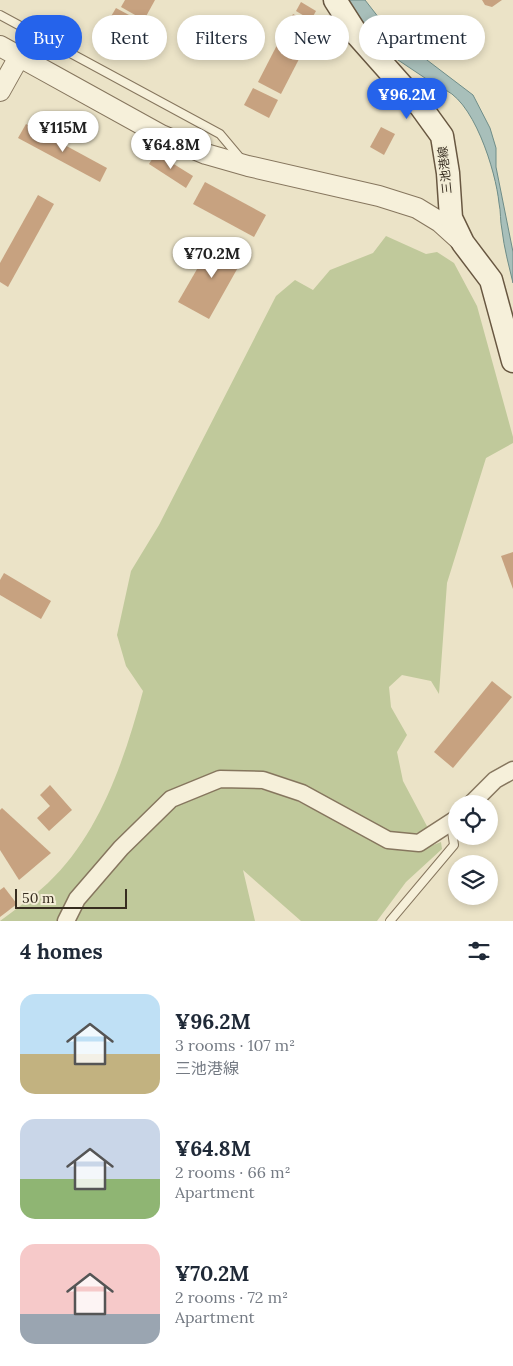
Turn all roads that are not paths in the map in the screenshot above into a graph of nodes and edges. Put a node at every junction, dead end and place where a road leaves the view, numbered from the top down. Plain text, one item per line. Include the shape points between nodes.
1 (335, 0) edge
2 (0, 15) edge
3 (0, 46) edge
4 (15, 55) edge
5 (17, 60) edge
6 (24, 60) edge
7 (0, 91) edge
8 (248, 166) junction
9 (463, 243) junction
10 (513, 361) edge
11 (513, 770) edge
12 (480, 795) edge
13 (448, 825) edge
14 (454, 845) edge
15 (66, 921) edge
16 (390, 921) edge

1 - 9 main road, 三池港線 via 358,36 421,107 442,136 451,218
2 - 8 lane via 220,134
3 - 4 street
5 - 7 street
6 - 8 street via 161,135 206,154
8 - 9 street via 417,208 440,222
9 - 10 main road, 三池港線 via 491,280
11 - 12 street via 495,780
13 - 15 street via 418,843 388,840 302,793 263,780 220,779 172,799 114,856 77,899
14 - 16 lane

